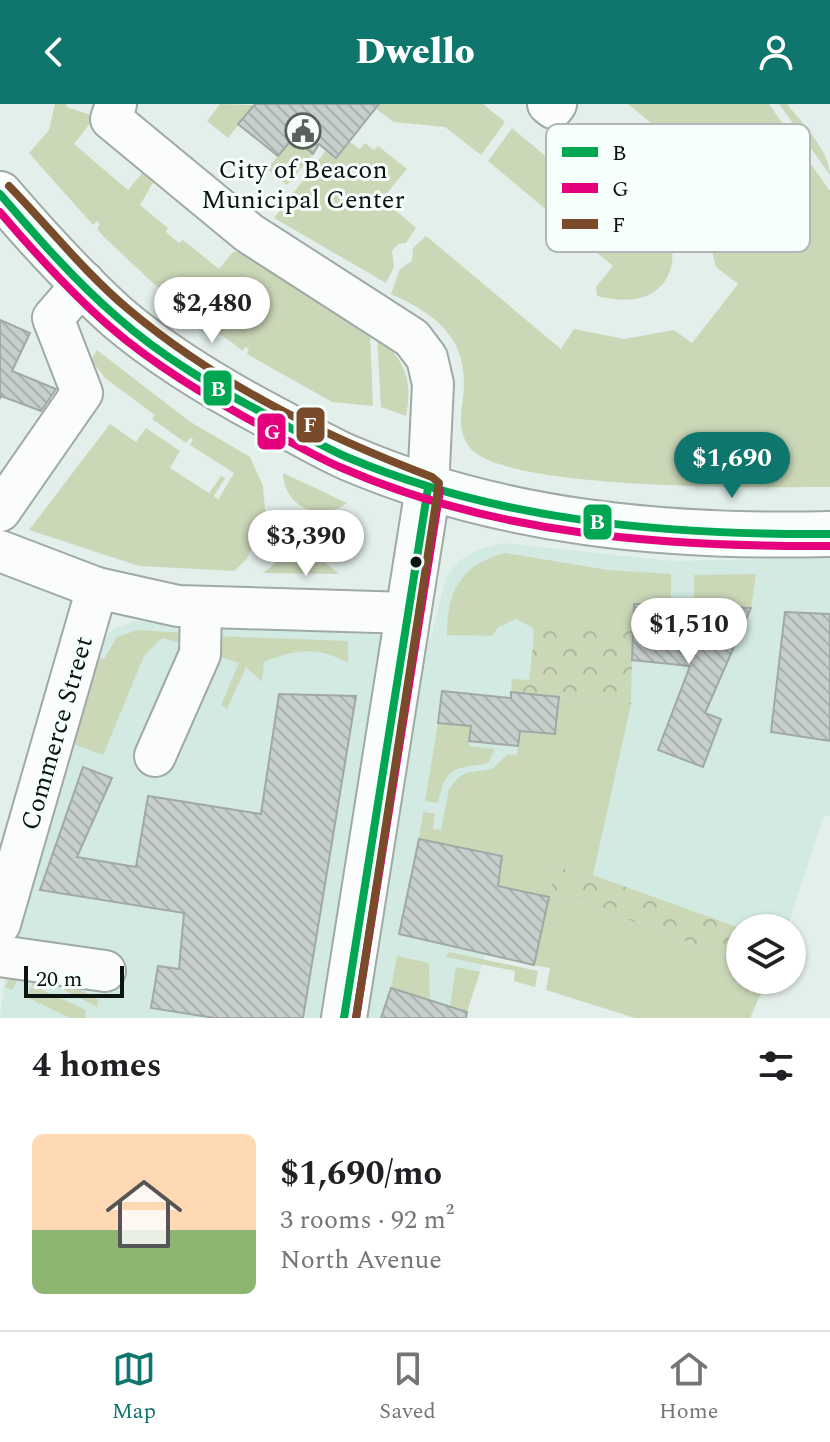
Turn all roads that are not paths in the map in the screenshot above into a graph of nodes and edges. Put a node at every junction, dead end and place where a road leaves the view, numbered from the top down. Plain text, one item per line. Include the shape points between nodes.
1 (116, 104) edge
2 (548, 104) edge
3 (556, 104) edge
4 (0, 194) edge
5 (84, 282) junction
6 (428, 488) junction
7 (0, 511) edge
8 (830, 534) edge
9 (0, 551) edge
10 (97, 588) junction
11 (201, 607) junction
12 (408, 613) junction
13 (155, 756) dead end
14 (0, 924) edge
15 (0, 956) edge
16 (105, 971) dead end
17 (344, 1018) edge

1 - 6 street via 111,119 249,233 412,338 427,358 433,384
2 - 3 street
4 - 5 main road
5 - 6 main road via 118,317 204,382 349,458
5 - 7 street via 53,318 82,393
6 - 8 main road via 500,507 663,533
6 - 12 main road
9 - 10 street
10 - 11 street
10 - 14 street, Commerce Street
11 - 12 street
11 - 13 street via 200,654
12 - 17 main road
15 - 16 street

